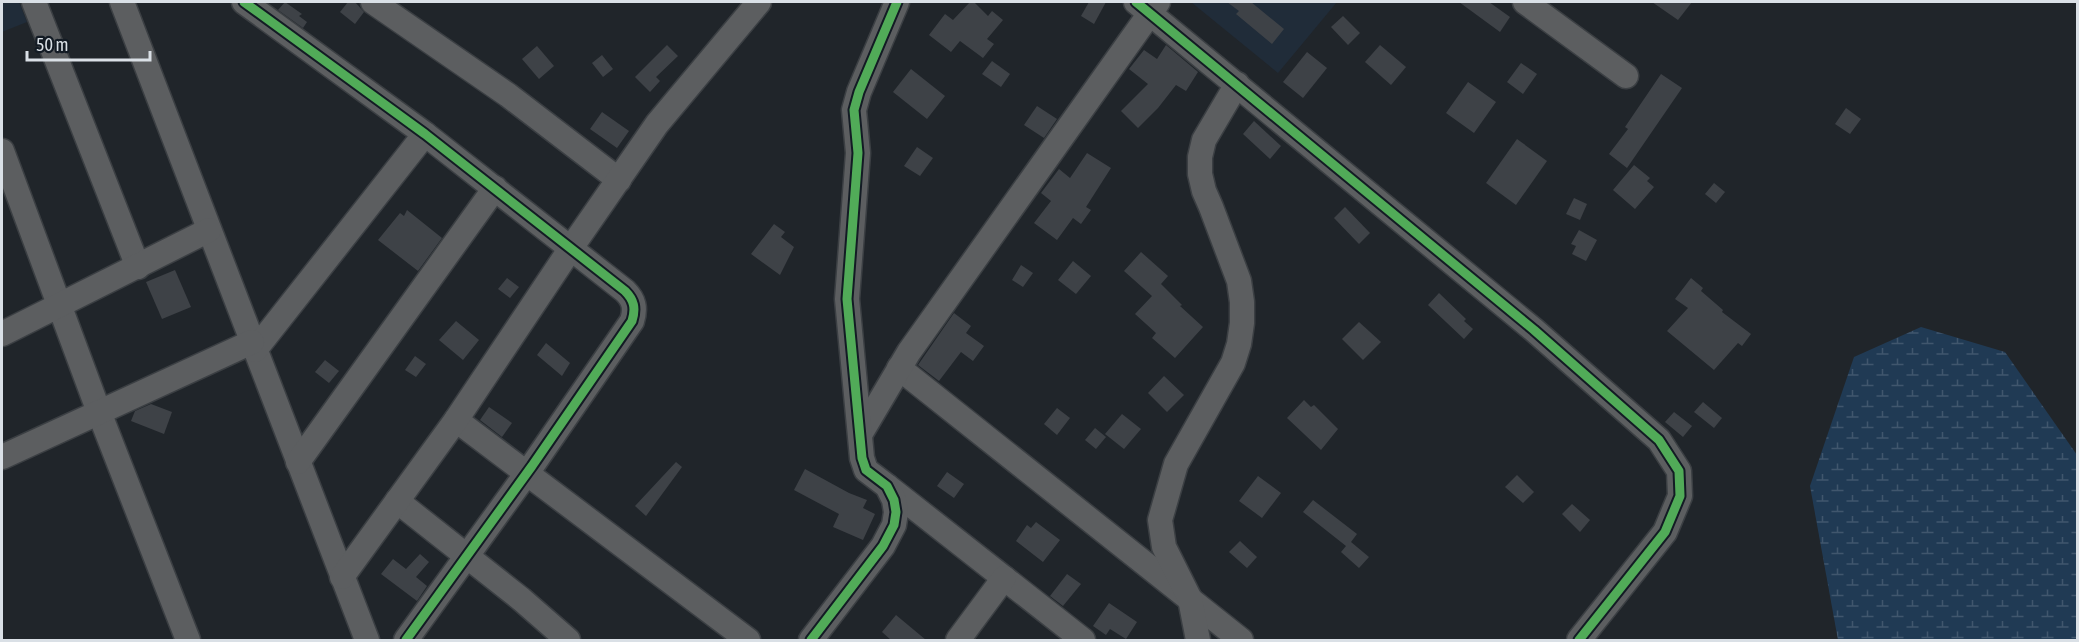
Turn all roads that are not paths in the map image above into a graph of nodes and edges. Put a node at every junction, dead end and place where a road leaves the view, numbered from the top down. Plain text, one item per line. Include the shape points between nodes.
1 (34, 2) edge
2 (122, 2) edge
3 (244, 2) edge
4 (373, 2) edge
5 (759, 2) edge
6 (897, 2) edge
7 (1532, 4) edge
8 (1148, 5) edge
9 (1626, 76) dead end
10 (1237, 84) junction
11 (425, 134) junction
12 (2, 151) edge
13 (619, 180) junction
14 (495, 189) junction
15 (209, 230) junction
16 (571, 248) junction
17 (138, 267) junction
18 (59, 307) junction
19 (2, 334) edge
20 (253, 346) junction
21 (899, 368) junction
22 (99, 412) junction
23 (456, 420) junction
24 (861, 433) junction
25 (2, 457) edge
26 (298, 462) junction
27 (526, 473) junction
28 (887, 486) junction
29 (397, 501) junction
30 (467, 556) junction
31 (342, 577) junction
32 (1004, 578) junction
33 (1190, 598) junction
34 (361, 638) edge
35 (188, 640) edge
36 (406, 640) edge
37 (568, 640) edge
38 (748, 640) edge
39 (811, 640) edge
40 (958, 640) edge
41 (1083, 640) edge
42 (1198, 640) edge
43 (1241, 640) edge
44 (1579, 640) edge

1 - 17 street
2 - 15 street
3 - 11 street
4 - 13 street via 508,95
5 - 13 street via 657,123
6 - 24 street via 855,110 858,153 847,299
7 - 9 street
8 - 10 street
8 - 21 street
10 - 33 street via 1204,140 1200,174 1239,281 1239,344 1233,363 1176,464 1160,520 1164,547
10 - 44 street via 1534,330 1659,440 1679,471 1680,496 1665,532
11 - 14 street
11 - 20 street
12 - 18 street
13 - 16 street
14 - 16 street
14 - 26 street
15 - 17 street
15 - 20 street
16 - 23 street
16 - 27 street via 631,297 634,313
17 - 18 street
18 - 19 street
18 - 22 street
20 - 22 street
20 - 26 street
21 - 24 street
21 - 33 street
22 - 25 street
22 - 35 street
23 - 27 street
23 - 29 street
24 - 28 street via 866,470
26 - 31 street
27 - 30 street
27 - 38 street
28 - 32 street
28 - 39 street via 894,500 894,525 883,546
29 - 30 street
29 - 31 street
30 - 36 street
30 - 37 street
31 - 34 street
32 - 40 street
32 - 41 street
33 - 42 street
33 - 43 street

